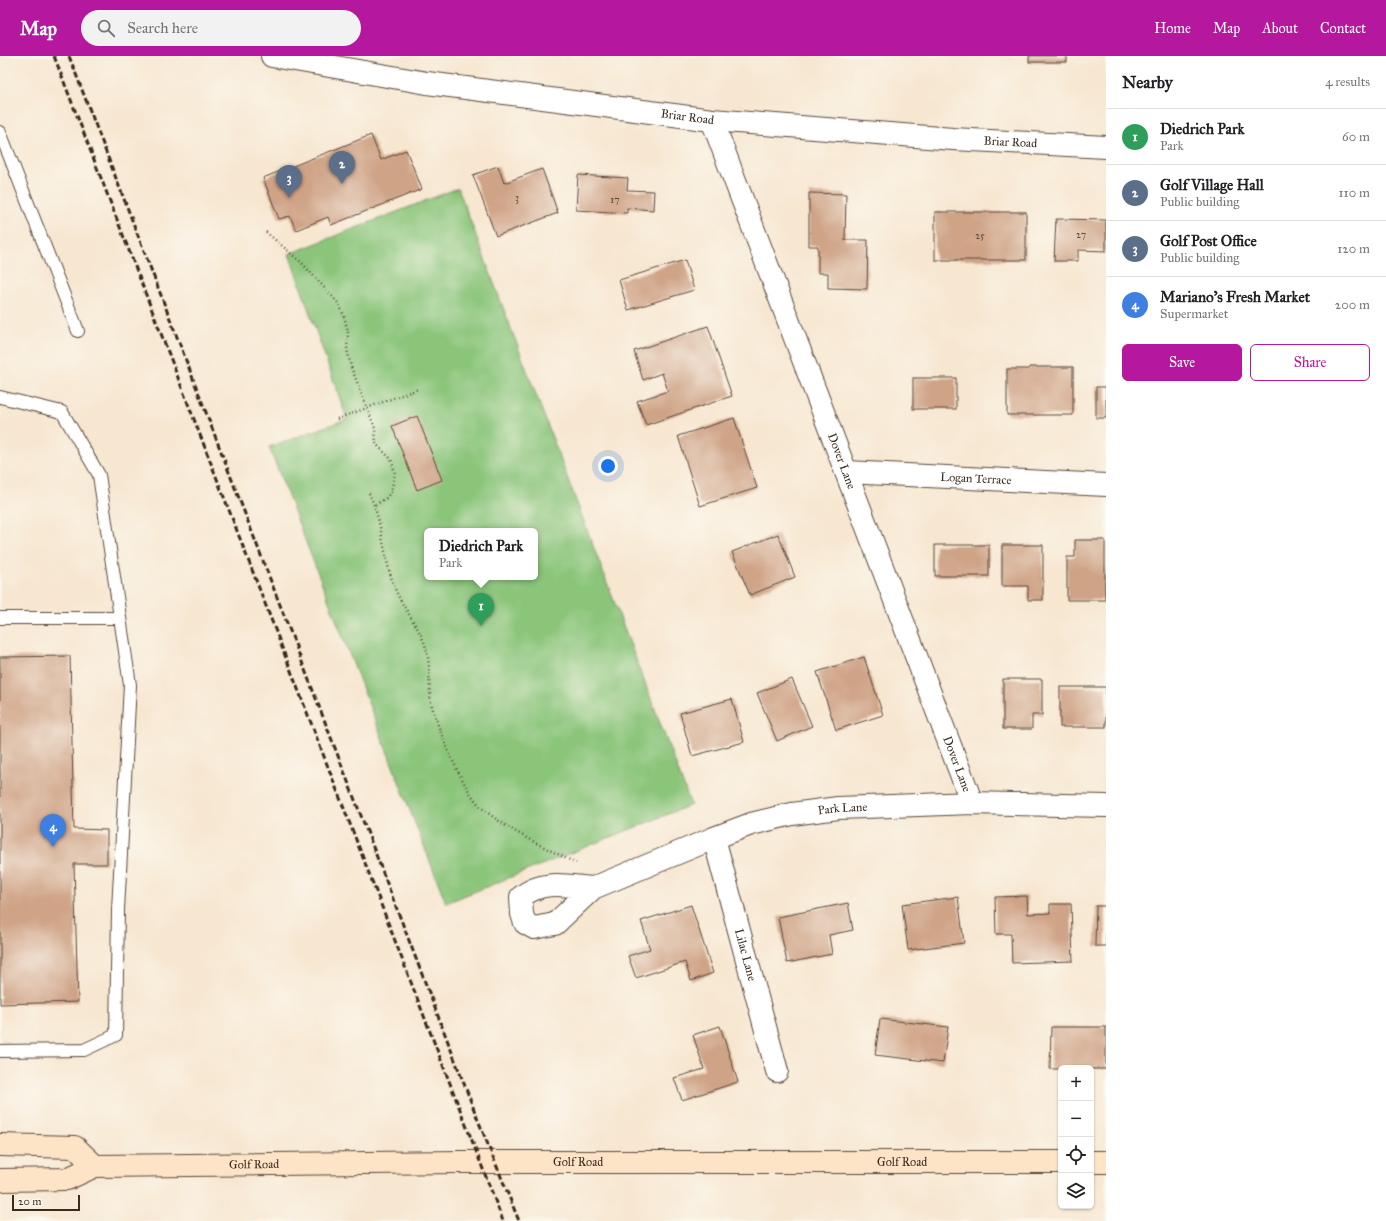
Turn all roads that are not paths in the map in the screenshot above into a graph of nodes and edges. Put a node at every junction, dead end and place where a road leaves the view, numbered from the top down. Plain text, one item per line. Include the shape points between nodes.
1 (272, 56) edge
2 (712, 120) junction
3 (0, 132) edge
4 (1106, 147) edge
5 (78, 331) dead end
6 (0, 397) edge
7 (846, 472) junction
8 (1106, 485) edge
9 (0, 618) edge
10 (120, 618) junction
11 (972, 803) junction
12 (1106, 806) edge
13 (714, 838) junction
14 (593, 888) dead end
15 (0, 1051) edge
16 (777, 1071) dead end
17 (0, 1145) edge
18 (1058, 1162) edge
19 (1094, 1162) edge
20 (1106, 1162) edge
21 (95, 1166) junction
22 (0, 1180) edge

1 - 2 street, Briar Road via 427,83
2 - 4 street, Briar Road via 945,138
2 - 7 street, Dover Lane
3 - 5 lane
6 - 10 lane via 62,412 99,475
7 - 8 street, Logan Terrace
7 - 11 street, Dover Lane
9 - 10 lane
10 - 15 lane via 130,685 118,910 116,1035 84,1050
11 - 12 street, Park Lane
11 - 13 street, Park Lane via 838,808 792,814 751,824
13 - 14 street, Park Lane
13 - 16 street, Lilac Lane
17 - 21 main road via 75,1147
18 - 21 main road, Golf Road via 461,1162
19 - 20 main road
21 - 22 main road, Golf Road via 67,1179

